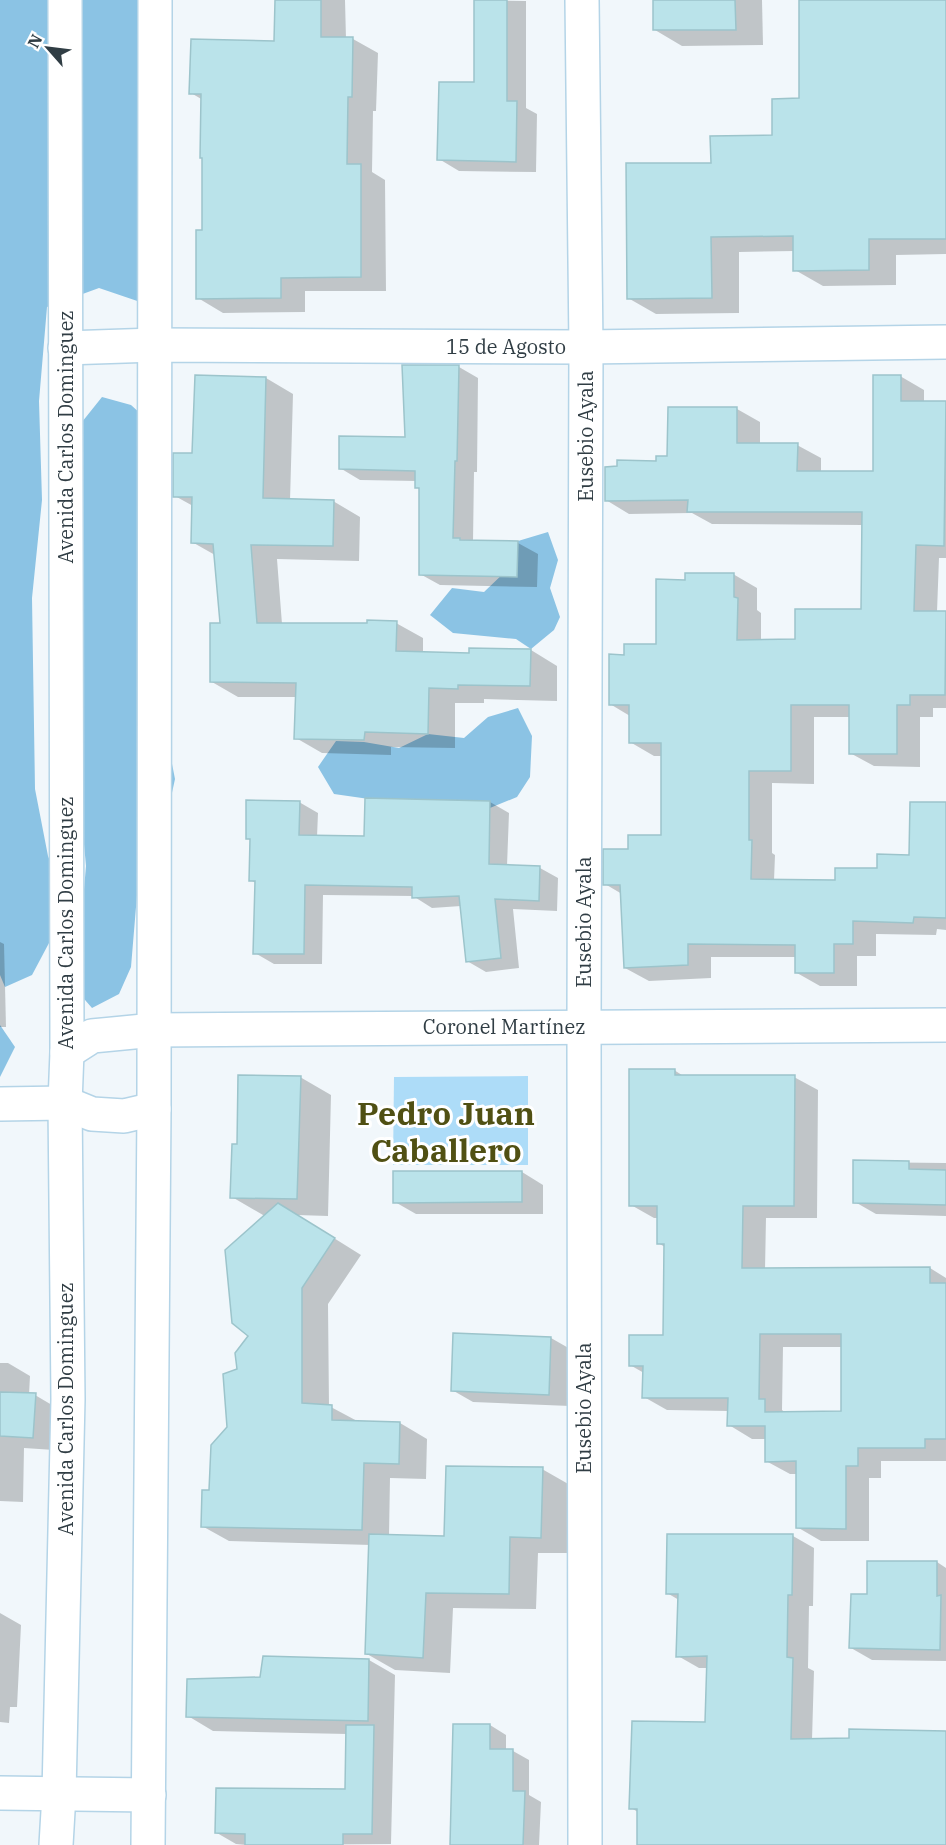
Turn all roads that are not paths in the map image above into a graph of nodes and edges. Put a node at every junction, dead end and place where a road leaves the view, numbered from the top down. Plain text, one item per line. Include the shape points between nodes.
1 (65, 0) edge
2 (154, 0) edge
3 (582, 0) edge
4 (946, 342) edge
5 (155, 345) junction
6 (586, 347) junction
7 (65, 348) junction
8 (946, 1025) edge
9 (584, 1027) junction
10 (154, 1030) junction
11 (67, 1052) junction
12 (65, 1103) junction
13 (0, 1104) edge
14 (154, 1109) junction
15 (0, 1793) edge
16 (59, 1794) junction
17 (149, 1795) junction
18 (56, 1845) edge
19 (148, 1845) edge
20 (585, 1845) edge

1 - 7 street, Avenida Carlos Dominguez
2 - 5 street
3 - 6 street, Eusebio Ayala
4 - 6 street, 15 de Agosto
5 - 6 street, 15 de Agosto
5 - 7 street, 15 de Agosto
5 - 10 street
6 - 9 street, Eusebio Ayala
7 - 11 street, Avenida Carlos Dominguez
8 - 9 street, Coronel Martínez
9 - 10 street, Coronel Martínez
9 - 20 street, Eusebio Ayala
10 - 11 street, Coronel Martínez via 92,1036
10 - 14 street
11 - 12 street, Avenida Carlos Dominguez
12 - 13 street
12 - 14 street via 92,1114 124,1116
12 - 16 street, Avenida Carlos Dominguez via 68,1399
14 - 17 street
15 - 16 street
16 - 17 street
16 - 18 street, Avenida Carlos Dominguez
17 - 19 street

